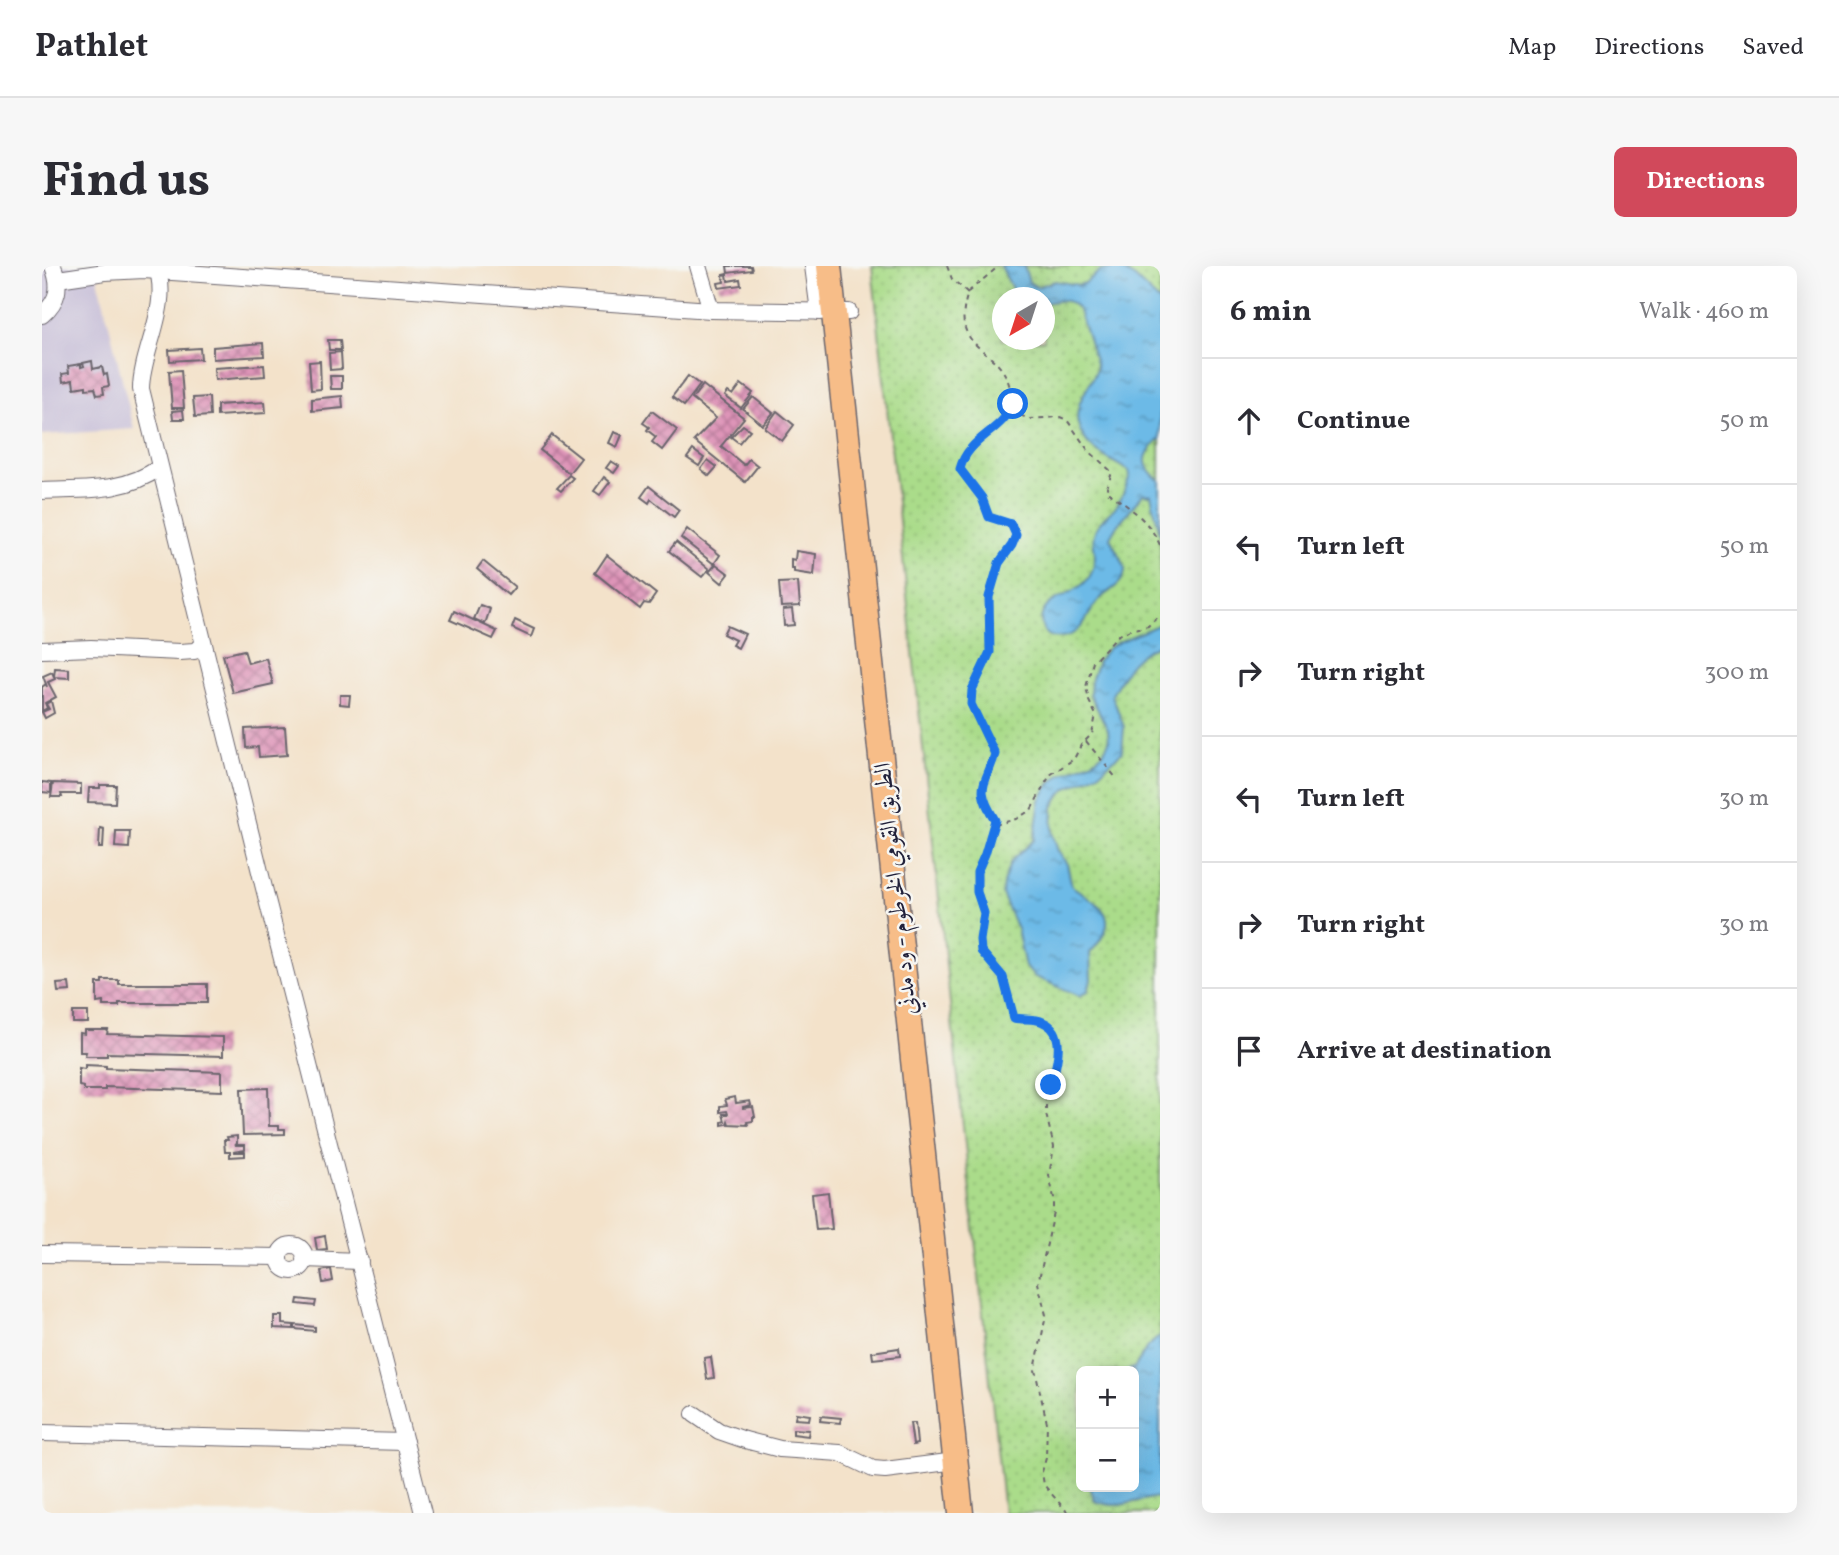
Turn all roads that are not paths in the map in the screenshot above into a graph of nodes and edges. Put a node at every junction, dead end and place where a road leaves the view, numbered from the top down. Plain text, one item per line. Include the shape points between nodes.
1 (698, 266) edge
2 (813, 266) edge
3 (829, 266) edge
4 (844, 266) edge
5 (157, 269) edge
6 (56, 273) edge
7 (711, 310) junction
8 (834, 312) junction
9 (42, 315) edge
10 (159, 468) junction
11 (42, 492) edge
12 (204, 646) junction
13 (42, 650) edge
14 (42, 1254) edge
15 (360, 1261) junction
16 (694, 1414) dead end
17 (42, 1433) edge
18 (405, 1442) junction
19 (956, 1461) junction
20 (423, 1513) edge
21 (961, 1513) edge
22 (975, 1513) edge

1 - 7 street
2 - 8 street
3 - 8 highway, الطريق القومي الخرطوم - ود مدني
4 - 8 highway, الطريق القومي الخرطوم - ود مدني
5 - 6 street
5 - 7 street
5 - 10 street via 157,321 141,389
6 - 9 street via 59,291
7 - 8 street
8 - 19 highway, الطريق القومي الخرطوم - ود مدني
8 - 22 highway, الطريق القومي الخرطوم - ود مدني via 940,1167
10 - 11 street via 118,487
10 - 12 street
12 - 13 street via 188,652
12 - 15 street
14 - 15 street via 279,1257 293,1245 301,1249 304,1259
15 - 18 street
16 - 19 street via 719,1431 745,1440 840,1453 873,1469
17 - 18 street
18 - 20 street
19 - 21 highway, الطريق القومي الخرطوم - ود مدني

